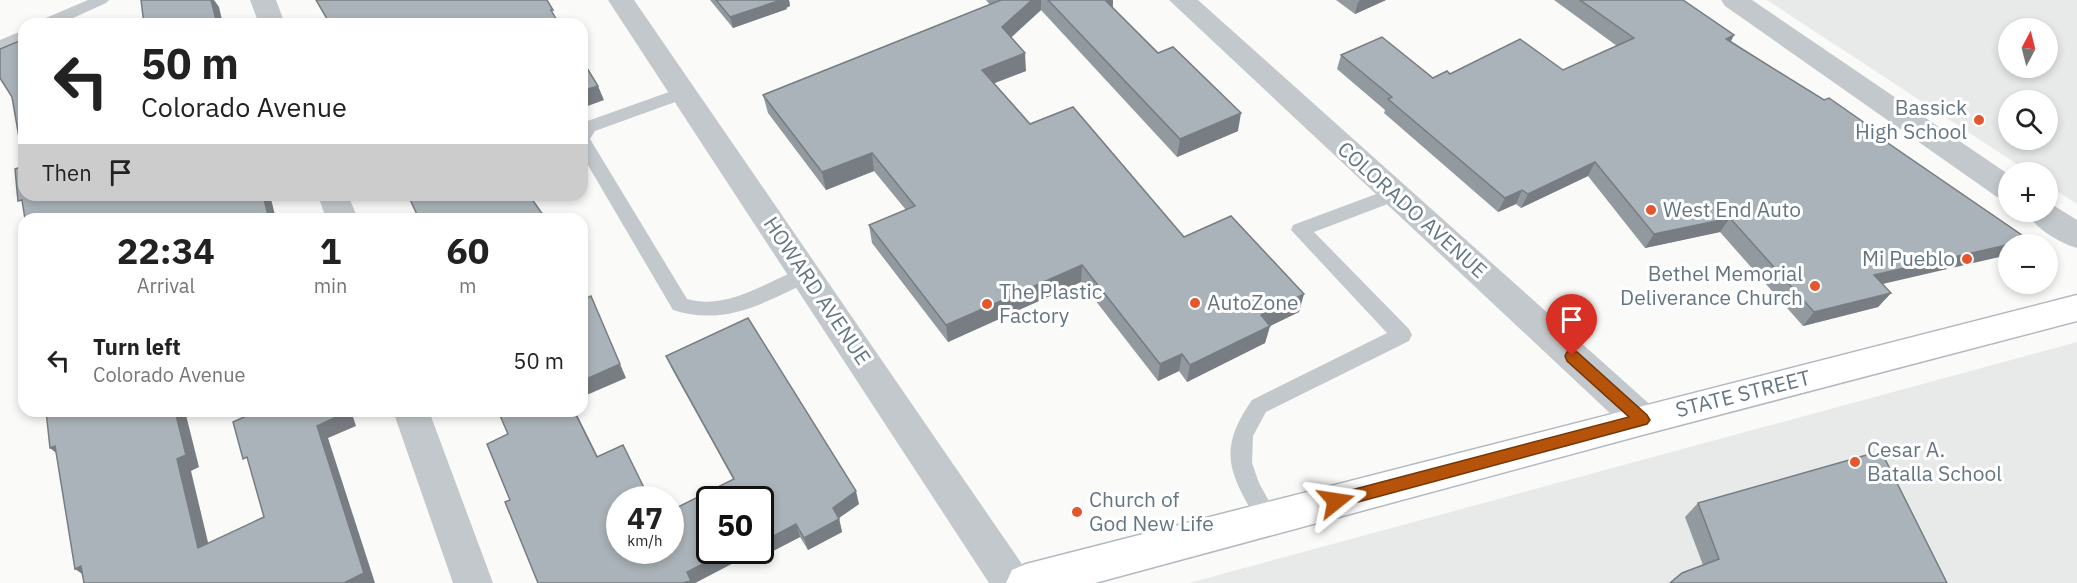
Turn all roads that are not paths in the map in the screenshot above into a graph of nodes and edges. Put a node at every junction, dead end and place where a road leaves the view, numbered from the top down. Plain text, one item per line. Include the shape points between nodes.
1 (101, 0) edge
2 (263, 0) edge
3 (621, 0) edge
4 (1182, 0) edge
5 (1734, 0) edge
6 (60, 18) edge
7 (270, 18) edge
8 (18, 38) edge
9 (0, 46) edge
10 (683, 93) junction
11 (588, 127) edge
12 (588, 150) edge
13 (1998, 182) edge
14 (1395, 194) junction
15 (2057, 222) edge
16 (2077, 236) edge
17 (805, 275) junction
18 (2077, 308) edge
19 (413, 417) edge
20 (1642, 420) junction
21 (1268, 519) junction
22 (473, 583) edge
23 (1012, 583) edge
24 (1026, 583) edge

1 - 6 lane
2 - 7 street
3 - 10 street, HOWARD AVENUE
4 - 14 street, COLORADO AVENUE
5 - 13 street
8 - 9 lane
10 - 11 lane
10 - 17 street, HOWARD AVENUE
12 - 17 lane via 680,306 694,312 722,310
14 - 20 street, COLORADO AVENUE
14 - 21 lane via 1300,230 1402,335 1259,406 1245,423 1240,441 1243,476
15 - 16 street
17 - 23 street, HOWARD AVENUE
18 - 20 main road, STATE STREET
19 - 22 street
20 - 21 main road, STATE STREET
21 - 24 main road, STATE STREET

